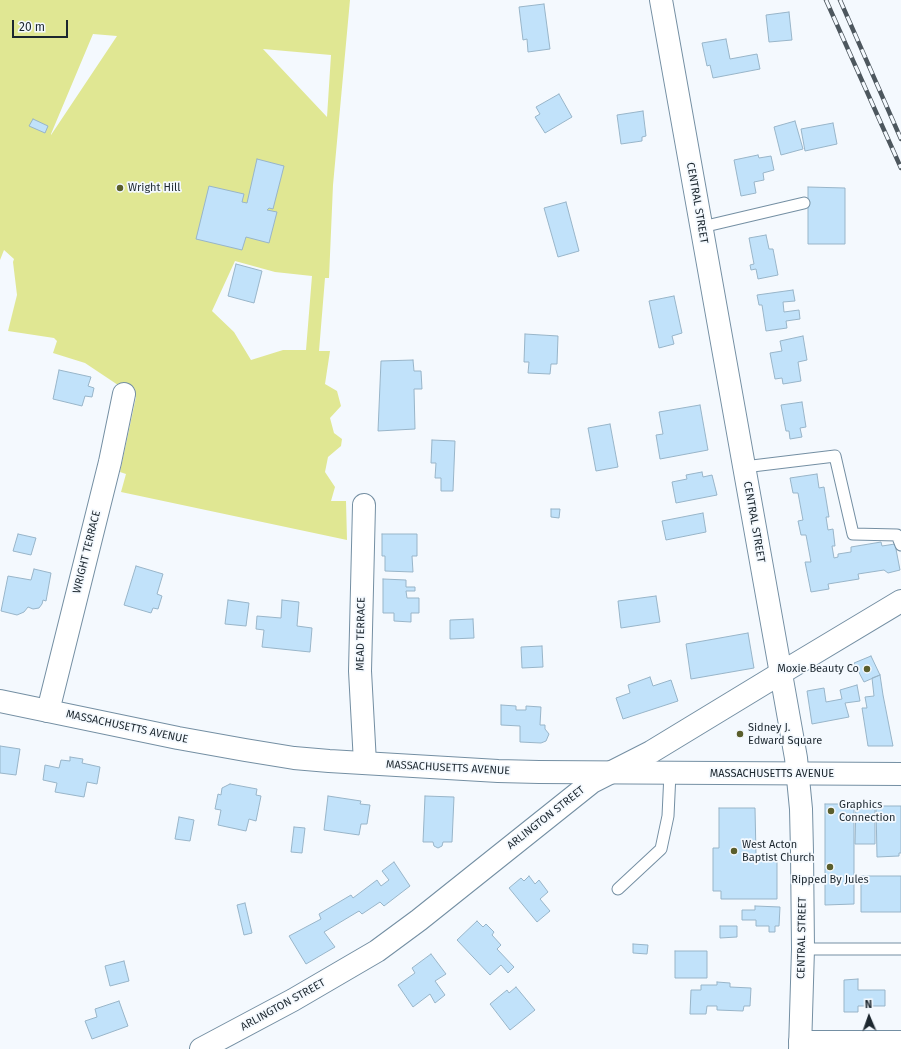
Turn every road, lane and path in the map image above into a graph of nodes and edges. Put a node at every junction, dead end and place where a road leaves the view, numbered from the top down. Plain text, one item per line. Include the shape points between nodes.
1 (661, 0) edge
2 (804, 203) dead end
3 (702, 227) junction
4 (124, 394) dead end
5 (744, 467) junction
6 (364, 505) dead end
7 (901, 545) edge
8 (901, 601) edge
9 (781, 673) junction
10 (0, 701) edge
11 (48, 711) junction
12 (365, 763) junction
13 (610, 773) junction
14 (670, 773) junction
15 (798, 774) junction
16 (901, 774) edge
17 (618, 889) dead end
18 (802, 949) junction
19 (901, 949) edge
20 (901, 1042) edge
21 (800, 1046) edge
22 (202, 1049) edge

1 - 3 street, CENTRAL STREET
2 - 3 lane
3 - 5 street, CENTRAL STREET
4 - 11 street, WRIGHT TERRACE via 110,462
5 - 7 lane via 835,456 853,534 897,535
5 - 9 street, CENTRAL STREET
6 - 12 street, MEAD TERRACE via 360,671
8 - 9 street, ARLINGTON STREET
9 - 13 street, ARLINGTON STREET via 651,752
9 - 15 street, CENTRAL STREET
10 - 11 street, MASSACHUSETTS AVENUE
11 - 12 street, MASSACHUSETTS AVENUE via 264,753
12 - 13 street, MASSACHUSETTS AVENUE via 498,771
13 - 14 street, MASSACHUSETTS AVENUE
13 - 22 street, ARLINGTON STREET via 577,793 377,951
14 - 15 street, MASSACHUSETTS AVENUE
14 - 17 lane via 668,816 661,849
15 - 16 street, MASSACHUSETTS AVENUE
15 - 18 street, CENTRAL STREET via 802,852
18 - 19 lane
18 - 21 street, CENTRAL STREET
20 - 21 street

